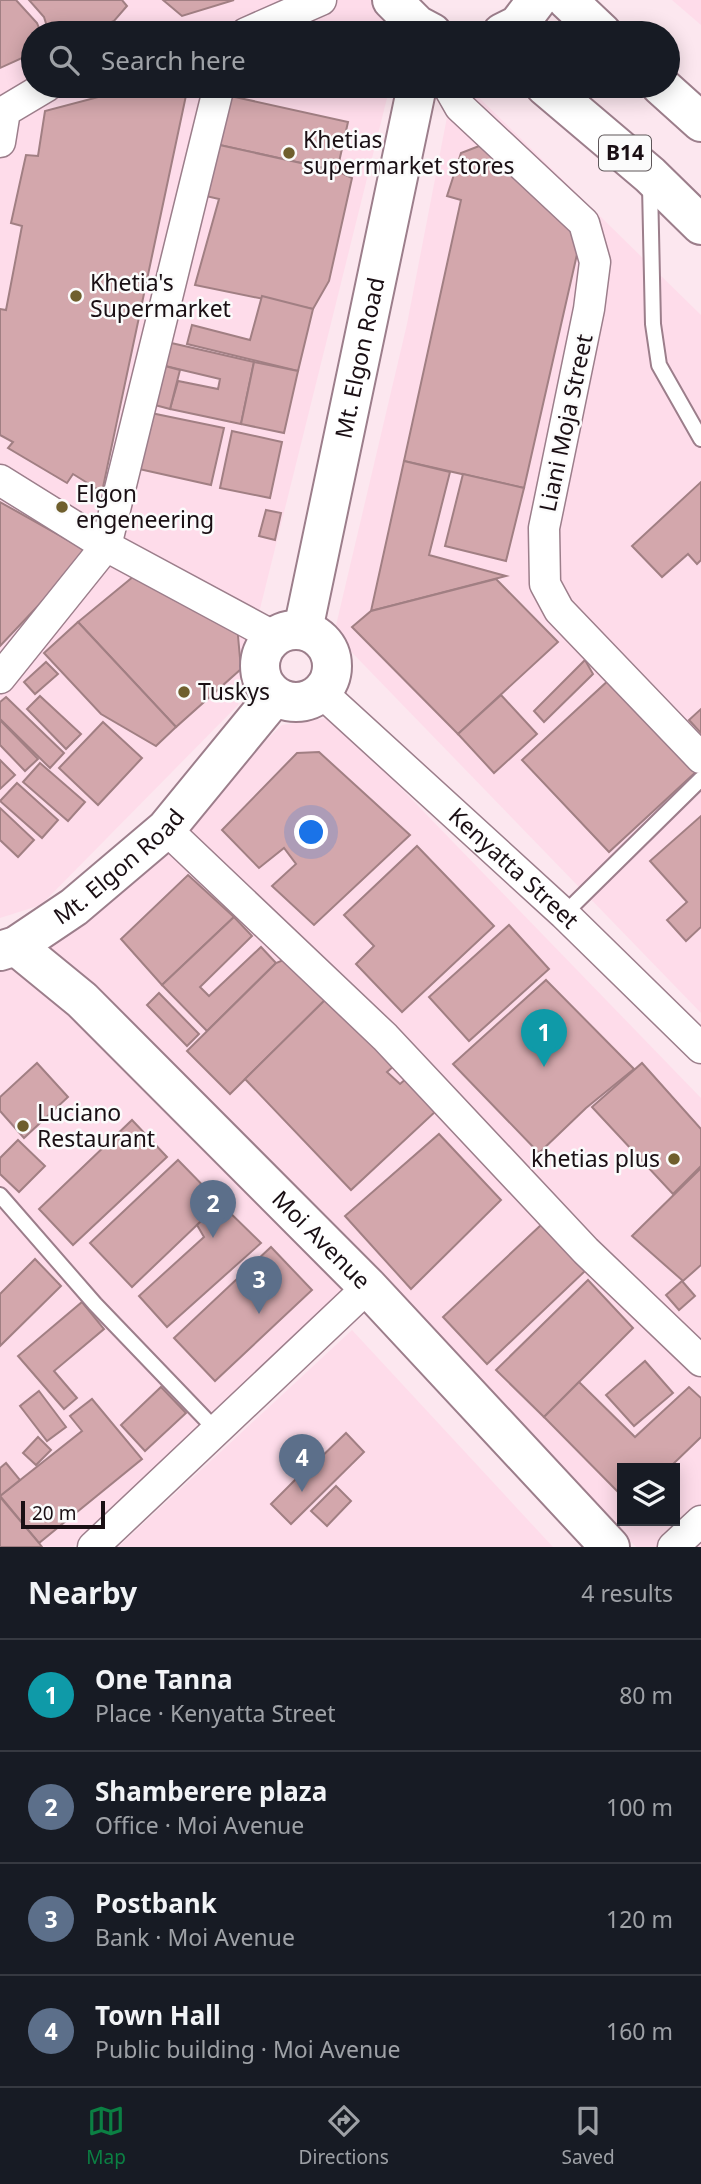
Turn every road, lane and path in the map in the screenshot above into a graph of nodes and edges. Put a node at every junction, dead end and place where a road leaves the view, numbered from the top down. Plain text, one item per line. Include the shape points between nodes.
1 (321, 0) edge
2 (537, 0) edge
3 (567, 0) edge
4 (273, 21) edge
5 (521, 21) edge
6 (589, 21) edge
7 (24, 98) edge
8 (216, 98) edge
9 (414, 98) edge
10 (455, 98) edge
11 (559, 98) edge
12 (674, 98) edge
13 (2, 109) edge
14 (701, 122) edge
15 (0, 142) edge
16 (650, 175) junction
17 (701, 225) edge
18 (701, 439) edge
19 (0, 480) edge
20 (106, 546) junction
21 (288, 633) junction
22 (0, 678) edge
23 (321, 692) junction
24 (275, 696) junction
25 (701, 758) edge
26 (701, 779) edge
27 (166, 829) junction
28 (564, 914) junction
29 (8, 949) edge
30 (701, 1048) edge
31 (0, 1195) edge
32 (368, 1287) junction
33 (701, 1361) edge
34 (216, 1430) junction
35 (701, 1521) edge
36 (93, 1547) edge
37 (610, 1547) edge
38 (673, 1547) edge

1 - 4 street
2 - 5 main road
3 - 6 main road
7 - 13 street
8 - 20 street
9 - 21 main road, Mt. Elgon Road
10 - 25 street, Liani Moja Street via 584,223 595,262 544,528 545,584 559,610
11 - 16 main road, B14
12 - 14 main road
13 - 15 street
16 - 17 main road, B14
16 - 18 lane via 653,324 659,365
19 - 20 street
20 - 21 street
20 - 22 street
21 - 23 main road via 320,639 331,655 331,674
21 - 24 main road via 258,665 262,683
23 - 24 main road via 304,701
23 - 28 street, Kenyatta Street
24 - 27 main road, Mt. Elgon Road
26 - 28 lane
27 - 29 main road, Mt. Elgon Road via 74,907
27 - 33 street via 385,1037 586,1251
28 - 30 street, Kenyatta Street
29 - 32 main road, Moi Avenue via 82,1000
31 - 34 lane via 95,1304
32 - 34 street
32 - 37 main road, Moi Avenue
34 - 36 street
35 - 38 street

